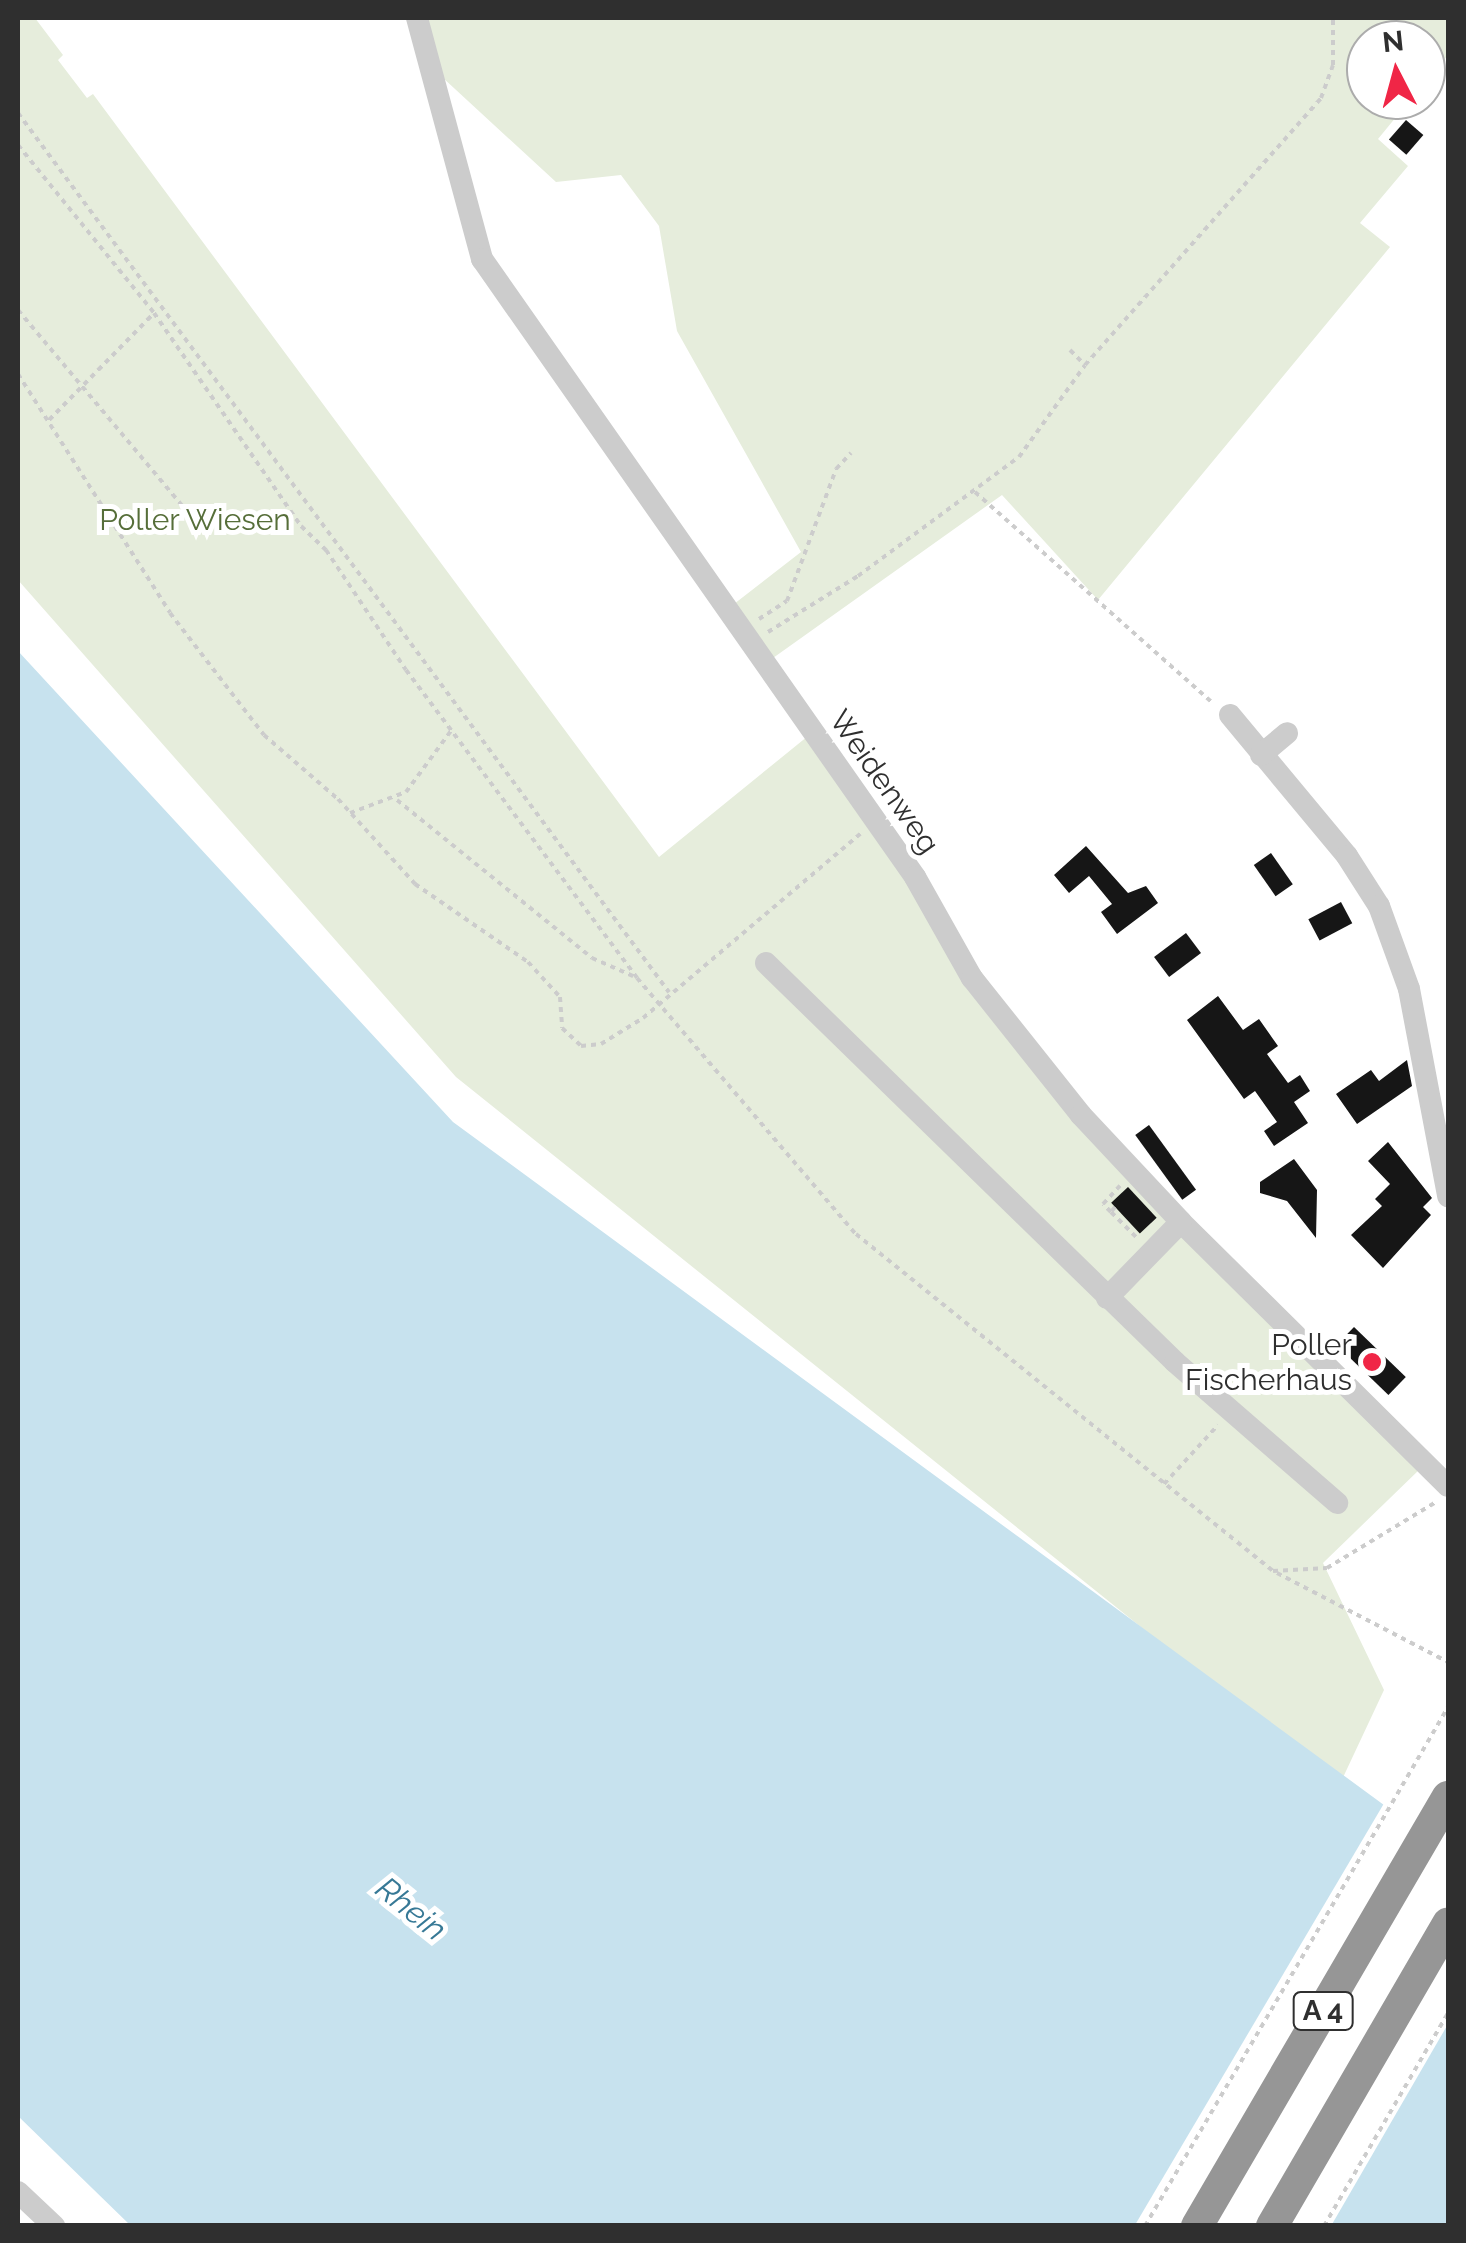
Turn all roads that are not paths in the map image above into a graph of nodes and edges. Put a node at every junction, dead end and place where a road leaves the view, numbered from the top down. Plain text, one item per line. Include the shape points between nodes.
1 (416, 18) edge
2 (1230, 715) road end
3 (1287, 733) dead end
4 (1261, 755) junction
5 (766, 963) dead end
6 (1445, 1169) edge
7 (1448, 1196) edge
8 (1181, 1222) junction
9 (1107, 1298) junction
10 (1448, 1486) edge
11 (1337, 1503) dead end
12 (1448, 1797) edge
13 (1448, 1924) edge
14 (18, 2192) edge
15 (54, 2226) edge
16 (1197, 2226) edge
17 (1272, 2226) edge

1 - 8 street, Weidenweg via 482,259 1023,1045
2 - 4 street
3 - 4 street
4 - 6 street via 1347,856 1379,906 1409,989
5 - 9 street
6 - 7 street
8 - 9 street
8 - 10 street, Weidenweg
9 - 11 street
12 - 16 highway, A 4
13 - 17 highway, A 4
14 - 15 street

